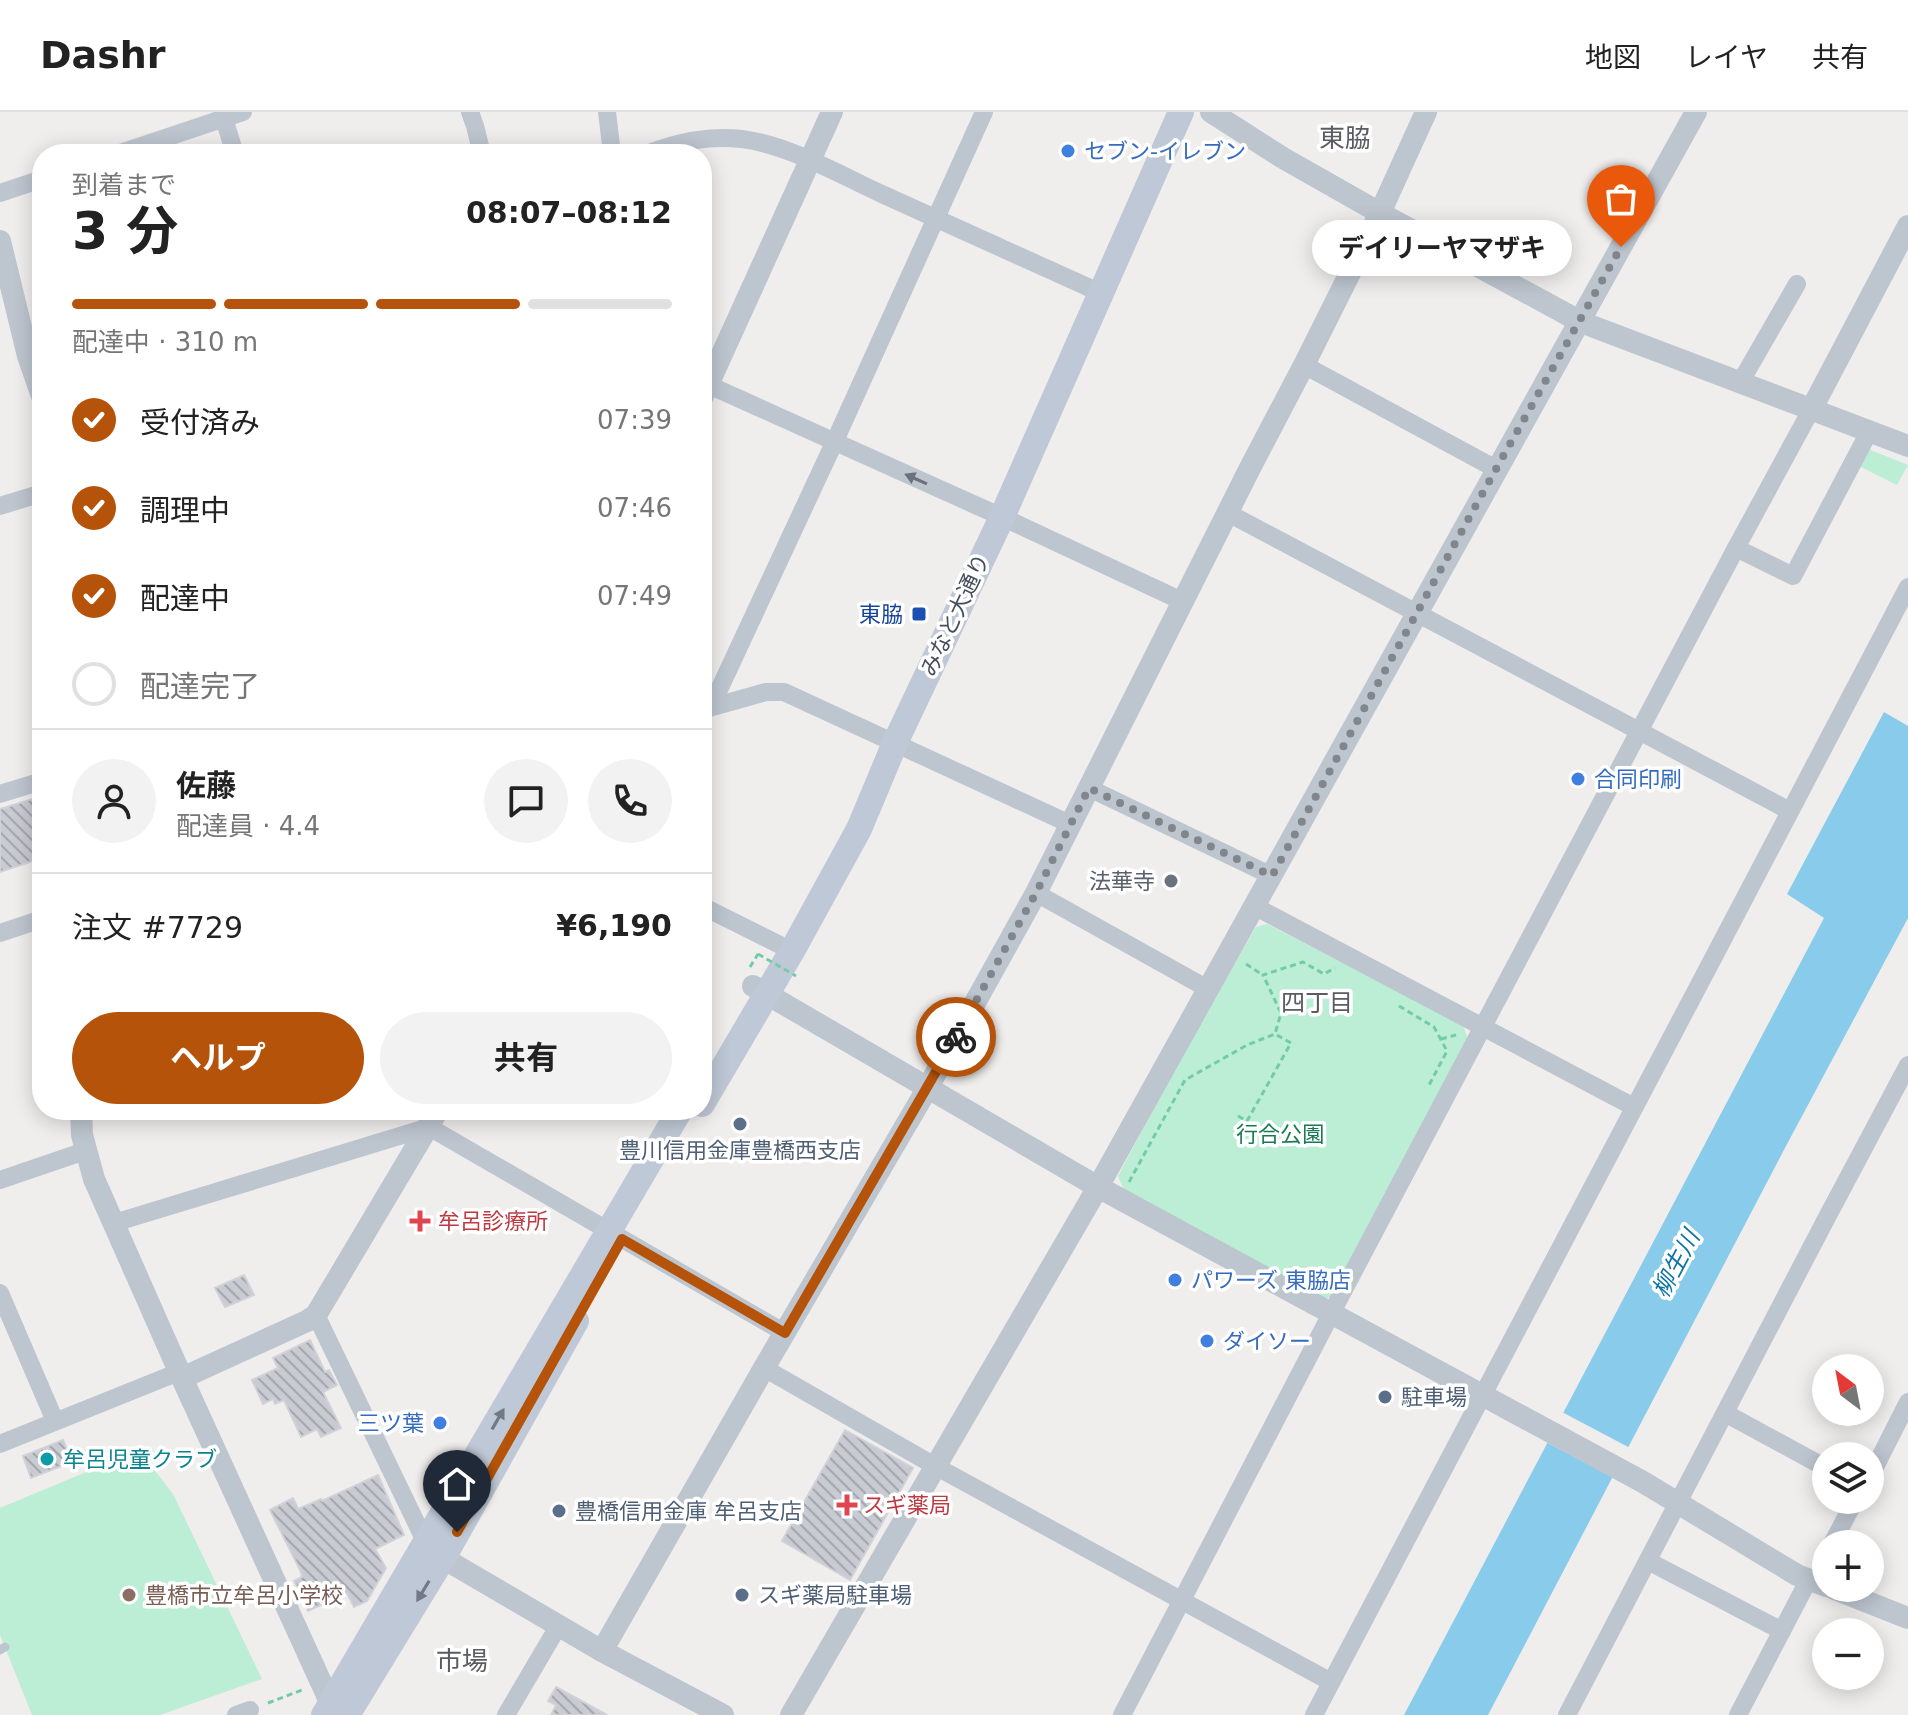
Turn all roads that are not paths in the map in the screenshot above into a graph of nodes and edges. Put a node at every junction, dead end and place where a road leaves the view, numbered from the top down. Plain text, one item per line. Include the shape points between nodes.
1 (243, 112) edge
2 (470, 112) edge
3 (607, 112) edge
4 (832, 112) edge
5 (984, 112) edge
6 (1163, 112) edge
7 (1181, 112) edge
8 (1211, 112) edge
9 (1426, 112) edge
10 (1696, 112) edge
11 (223, 115) edge
12 (144, 144) edge
13 (232, 144) edge
14 (479, 144) edge
15 (611, 144) edge
16 (674, 144) edge
17 (810, 161) junction
18 (32, 182) edge
19 (0, 193) edge
20 (1380, 213) junction
21 (936, 219) junction
22 (1908, 226) edge
23 (0, 241) edge
24 (1797, 284) dead end
25 (1094, 290) junction
26 (1581, 322) junction
27 (32, 344) edge
28 (1304, 365) junction
29 (712, 371) edge
30 (1740, 383) junction
31 (712, 391) edge
32 (1811, 410) junction
33 (1869, 432) junction
34 (834, 443) junction
35 (1908, 446) edge
36 (1496, 469) junction
37 (32, 496) edge
38 (0, 506) edge
39 (995, 513) junction
40 (1228, 513) junction
41 (1736, 548) junction
42 (1908, 587) edge
43 (1184, 602) junction
44 (1416, 614) junction
45 (712, 696) edge
46 (712, 706) edge
47 (1640, 732) junction
48 (888, 740) junction
49 (32, 784) edge
50 (1089, 788) junction
51 (0, 794) edge
52 (1790, 811) junction
53 (1070, 824) junction
54 (1272, 876) junction
55 (1036, 893) junction
56 (1254, 906) junction
57 (712, 912) edge
58 (32, 922) edge
59 (0, 933) edge
60 (780, 956) junction
61 (1208, 989) junction
62 (760, 990) junction
63 (1483, 1027) junction
64 (712, 1059) edge
65 (1908, 1065) edge
66 (712, 1084) edge
67 (927, 1089) junction
68 (1634, 1107) junction
69 (81, 1120) edge
70 (428, 1120) edge
71 (433, 1120) edge
72 (437, 1120) edge
73 (675, 1120) edge
74 (691, 1120) edge
75 (85, 1151) junction
76 (0, 1180) edge
77 (1098, 1187) junction
78 (114, 1223) junction
79 (615, 1235) junction
80 (0, 1293) edge
81 (1331, 1314) junction
82 (316, 1315) junction
83 (785, 1333) junction
84 (764, 1368) junction
85 (180, 1375) junction
86 (1484, 1396) junction
87 (1908, 1402) edge
88 (1725, 1413) junction
89 (55, 1421) junction
90 (1890, 1437) junction
91 (1908, 1443) edge
92 (0, 1444) edge
93 (1884, 1449) edge
94 (1812, 1460) edge
95 (935, 1466) junction
96 (1679, 1503) junction
97 (434, 1551) junction
98 (1648, 1561) junction
99 (1812, 1580) edge
100 (1812, 1589) edge
101 (1181, 1601) junction
102 (1867, 1602) edge
103 (1908, 1618) edge
104 (559, 1625) junction
105 (1782, 1631) junction
106 (602, 1651) junction
107 (1331, 1682) junction
108 (335, 1712) edge
109 (506, 1715) edge
110 (723, 1715) edge
111 (791, 1715) edge
112 (1122, 1715) edge
113 (1314, 1715) edge
114 (1567, 1715) edge
115 (1738, 1715) edge

1 - 11 street
2 - 14 street
3 - 15 street
4 - 17 street
5 - 21 street
6 - 25 main road, みなと大通り
7 - 25 main road, みなと大通り
8 - 20 street
9 - 20 street
10 - 26 street
11 - 12 street
11 - 13 street
16 - 17 street via 721,138 760,142
17 - 21 street
17 - 29 street
18 - 19 street
20 - 26 street
20 - 28 street
21 - 25 street
21 - 34 street
22 - 32 street
23 - 27 street
24 - 30 street
25 - 39 main road, みなと大通り
26 - 30 street
26 - 36 street
28 - 36 street
28 - 40 street
30 - 32 street
31 - 34 street
32 - 33 street
32 - 41 street
33 - 35 street
33 - 41 street via 1793,576
39 -> 34 street
34 - 45 street
36 - 44 street
37 - 38 street
39 - 43 street
39 - 48 main road, みなと大通り
40 - 43 street
40 - 44 street
41 - 47 street
42 - 52 street
43 - 50 street
44 - 47 street
44 - 54 street
46 - 48 street via 784,692
47 - 52 street
47 - 63 street
48 - 53 street
48 - 60 main road, みなと大通り
49 - 51 street
50 - 53 street
50 - 54 street
52 - 68 street
53 - 55 street
54 - 56 street
55 - 61 street
55 - 67 street
56 - 61 street
56 - 63 street
57 - 60 street
58 - 59 street
60 - 62 main road, みなと大通り
61 - 77 street
62 - 64 main road, みなと大通り
62 - 66 main road, みなと大通り
62 - 67 street
63 - 68 street
63 - 81 street
65 - 88 street
67 - 77 street
67 - 83 street
68 - 86 street
69 - 75 street
70 - 78 street
71 - 82 street
72 - 79 street
73 - 79 main road
74 - 79 main road
75 - 76 street
75 - 78 street
77 - 81 street
77 - 95 street
78 - 85 street
79 - 83 street
79 - 97 main road
80 - 89 street
81 - 86 street
81 - 101 street
82 - 85 street
82 - 97 street
83 - 84 street
84 - 95 street
84 - 106 street
85 - 89 street
85 - 108 street
86 - 96 street
86 - 107 street
87 - 90 street
88 - 94 street
88 - 96 street
89 - 92 street
90 - 91 street
90 - 93 street
95 - 101 street
95 - 111 street
96 - 98 street
96 - 99 street
97 - 104 street
97 - 108 main road
98 - 105 street
98 - 114 street
100 - 105 street
101 - 107 street
101 - 112 street
102 - 103 street
104 - 106 street
104 - 109 street
105 - 115 street
106 - 110 street
107 - 113 street

